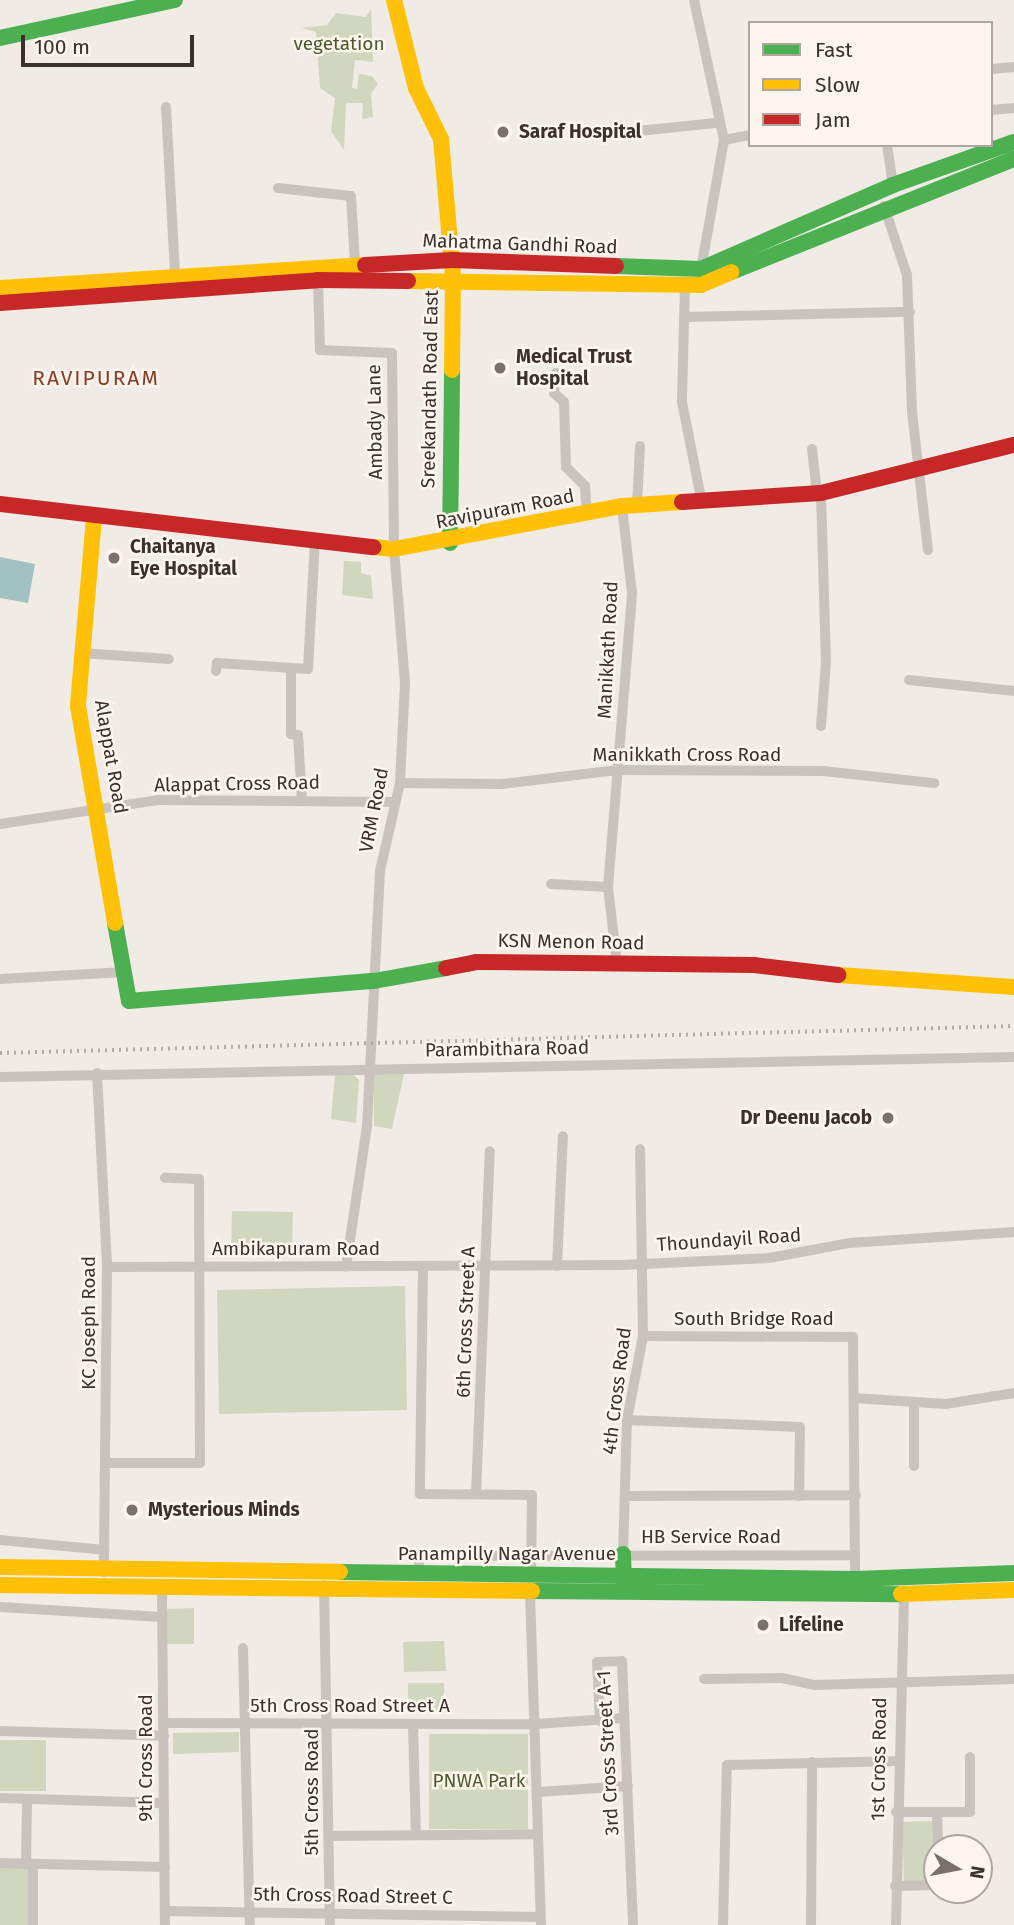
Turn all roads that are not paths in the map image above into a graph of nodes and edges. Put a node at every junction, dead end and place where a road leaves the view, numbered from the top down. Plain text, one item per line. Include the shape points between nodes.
1 (175, 0) edge
2 (394, 0) edge
3 (694, 0) edge
4 (0, 38) edge
5 (1014, 67) edge
6 (993, 69) edge
7 (166, 107) dead end
8 (1014, 108) edge
9 (993, 110) edge
10 (716, 123) junction
11 (638, 131) dead end
12 (748, 135) edge
13 (724, 140) junction
14 (1014, 142) edge
15 (887, 147) edge
16 (1014, 159) edge
17 (892, 186) junction
18 (278, 188) dead end
19 (884, 206) junction
20 (452, 260) junction
21 (355, 264) junction
22 (701, 269) junction
23 (175, 273) junction
24 (453, 277) junction
25 (318, 280) junction
26 (685, 285) junction
27 (0, 288) edge
28 (0, 303) edge
29 (910, 312) junction
30 (684, 317) junction
31 (556, 373) dead end
32 (1014, 445) edge
33 (640, 446) dead end
34 (812, 449) dead end
35 (916, 471) junction
36 (819, 493) junction
37 (701, 498) junction
38 (0, 504) edge
39 (629, 505) junction
40 (587, 514) junction
41 (94, 518) junction
42 (315, 540) junction
43 (450, 543) junction
44 (394, 549) junction
45 (928, 550) dead end
46 (81, 653) junction
47 (169, 659) dead end
48 (216, 667) dead end
49 (291, 668) junction
50 (909, 680) dead end
51 (1014, 691) edge
52 (821, 726) dead end
53 (618, 770) junction
54 (400, 783) junction
55 (934, 783) dead end
56 (302, 800) junction
57 (392, 803) junction
58 (99, 810) junction
59 (0, 824) edge
60 (551, 884) dead end
61 (608, 887) junction
62 (617, 964) junction
63 (125, 972) junction
64 (0, 979) edge
65 (374, 981) junction
66 (1014, 987) edge
67 (129, 1001) joint
68 (1014, 1057) edge
69 (369, 1070) junction
70 (97, 1073) junction
71 (0, 1077) edge
72 (563, 1136) dead end
73 (640, 1149) dead end
74 (490, 1151) dead end
75 (165, 1178) dead end
76 (1014, 1231) edge
77 (641, 1264) junction
78 (486, 1265) junction
79 (346, 1266) junction
80 (423, 1266) junction
81 (557, 1266) junction
82 (107, 1267) junction
83 (198, 1267) junction
84 (643, 1336) junction
85 (1014, 1393) edge
86 (854, 1398) junction
87 (914, 1403) junction
88 (627, 1420) junction
89 (106, 1463) junction
90 (914, 1466) dead end
91 (476, 1494) junction
92 (856, 1495) junction
93 (625, 1496) junction
94 (799, 1496) junction
95 (0, 1540) edge
96 (104, 1550) junction
97 (623, 1554) junction
98 (531, 1555) junction
99 (855, 1555) junction
100 (0, 1567) edge
101 (104, 1572) junction
102 (161, 1573) junction
103 (1014, 1573) edge
104 (623, 1574) junction
105 (323, 1575) junction
106 (419, 1576) junction
107 (531, 1576) junction
108 (0, 1585) edge
109 (905, 1586) junction
110 (854, 1587) junction
111 (104, 1590) junction
112 (162, 1590) junction
113 (1014, 1590) edge
114 (324, 1592) junction
115 (624, 1592) junction
116 (530, 1593) junction
117 (0, 1607) edge
118 (162, 1617) junction
119 (243, 1648) dead end
120 (704, 1679) dead end
121 (1014, 1679) edge
122 (898, 1683) junction
123 (624, 1718) junction
124 (600, 1721) junction
125 (329, 1722) junction
126 (164, 1723) junction
127 (244, 1723) junction
128 (413, 1724) junction
129 (536, 1724) junction
130 (0, 1731) edge
131 (164, 1736) junction
132 (970, 1757) dead end
133 (900, 1761) junction
134 (812, 1762) junction
135 (628, 1786) junction
136 (538, 1792) junction
137 (0, 1798) edge
138 (27, 1799) junction
139 (163, 1802) junction
140 (895, 1812) junction
141 (937, 1812) junction
142 (538, 1834) junction
143 (937, 1834) edge
144 (415, 1835) junction
145 (329, 1836) junction
146 (0, 1863) edge
147 (29, 1864) junction
148 (165, 1867) junction
149 (923, 1885) edge
150 (895, 1886) junction
151 (165, 1911) junction
152 (251, 1912) junction
153 (331, 1912) junction
154 (453, 1920) edge
155 (540, 1921) edge
156 (33, 1925) edge
157 (165, 1925) edge
158 (250, 1925) edge
159 (330, 1925) edge
160 (633, 1925) edge
161 (723, 1925) edge
162 (811, 1925) edge
163 (896, 1925) edge

1 - 4 street
2 - 20 street, Sreekandath Road East via 416,88 441,139
3 - 10 street
5 - 6 street
7 - 23 street
8 - 9 street
10 - 11 street
10 - 13 street
12 - 13 street
13 - 22 street
14 - 17 street, Mahatma Gandhi Road
15 - 17 street
16 - 19 street, Mahatma Gandhi Road
17 - 22 street, Mahatma Gandhi Road
18 - 21 street via 351,196
19 - 26 street, Mahatma Gandhi Road via 701,285
19 - 29 street via 907,275
20 - 21 street, Mahatma Gandhi Road
20 - 22 street, Mahatma Gandhi Road
20 - 24 street, Sreekandath Road East
21 - 23 street, Mahatma Gandhi Road
23 - 27 street, Mahatma Gandhi Road
24 - 25 street, Mahatma Gandhi Road
24 - 26 street, Mahatma Gandhi Road
24 - 43 street, Sreekandath Road East
25 - 28 street, Mahatma Gandhi Road
25 - 44 street, Ambady Lane via 320,350 392,353
26 - 30 street
29 - 30 street
29 - 35 street
30 - 37 street via 682,402
31 - 40 street via 554,393 564,402 566,467 585,486
32 - 35 street, Ravipuram Road
33 - 39 street, Manikkath Road
34 - 36 street
35 - 36 street, Ravipuram Road
35 - 45 street
36 - 37 street, Ravipuram Road
36 - 52 street via 826,663
37 - 39 street, Ravipuram Road
38 - 41 street, Ravipuram Road
39 - 40 street, Ravipuram Road
39 - 53 street, Manikkath Road via 632,593
40 - 43 street, Ravipuram Road
41 - 42 street, Ravipuram Road
41 - 46 street, Alappat Road
42 - 44 street, Ravipuram Road
42 - 49 street via 308,669
43 - 44 street, Ravipuram Road
44 - 54 street, VRM Road via 405,683
46 - 47 street
46 - 58 street, Alappat Road via 79,705
48 - 49 street
49 - 56 street via 291,734 298,735
50 - 51 street
53 - 54 street, Manikkath Cross Road via 500,784
53 - 55 street, Manikkath Cross Road via 823,771
53 - 61 street, Manikkath Road
54 - 57 street, VRM Road
56 - 57 street, Alappat Cross Road
56 - 58 street, Alappat Cross Road via 159,800
57 - 65 street, VRM Road
58 - 59 street, Alappat Cross Road
58 - 63 street, Alappat Road
60 - 61 street
61 - 62 street, Manikkath Road
62 - 65 street, KSN Menon Road via 477,962
62 - 66 street, KSN Menon Road via 754,965 933,986
63 - 64 street
63 - 67 street, Alappat Road
65 - 67 street, KSN Menon Road
65 - 69 street, VRM Road
68 - 69 street, Parambithara Road
69 - 70 street, Parambithara Road
69 - 79 street, VRM Road
70 - 71 street, Parambithara Road
70 - 82 street, KC Joseph Road
72 - 81 street
73 - 77 street, 4th Cross Road
74 - 78 street, 6th Cross Street A
75 - 83 street via 199,1178
76 - 77 street, Thoundayil Road via 849,1243 769,1258
77 - 81 street, Thoundayil Road
77 - 84 street, 4th Cross Road
78 - 80 street, Ambikapuram Road
78 - 81 street, Thoundayil Road
78 - 91 street, 6th Cross Street A
79 - 80 street, Ambikapuram Road
79 - 83 street, Ambikapuram Road
80 - 91 street via 420,1494
82 - 83 street, Ambikapuram Road
82 - 89 street, KC Joseph Road
83 - 89 street via 200,1463
84 - 86 street, South Bridge Road via 853,1337
84 - 88 street, 4th Cross Road
85 - 87 street
86 - 87 street
86 - 92 street
87 - 90 street
88 - 93 street, 4th Cross Road
88 - 94 street via 800,1427
89 - 96 street, KC Joseph Road
91 - 98 street via 532,1495
92 - 94 street
92 - 99 street
93 - 94 street
93 - 97 street, 4th Cross Road
95 - 96 street
96 - 101 street, KC Joseph Road
97 - 98 street, HB Service Road
97 - 99 street, HB Service Road
97 - 104 street
98 - 106 street, HB Service Road via 419,1556
98 - 107 street
99 - 110 street
100 - 101 street, Panampilly Nagar Avenue
101 - 102 street, Panampilly Nagar Avenue
101 - 111 street
102 - 105 street, Panampilly Nagar Avenue
102 - 112 street
103 - 109 street, Panampilly Nagar Avenue
104 - 107 street, Panampilly Nagar Avenue
104 - 110 street, Panampilly Nagar Avenue
104 - 115 street
105 - 106 street, Panampilly Nagar Avenue
105 - 114 street, 5th Cross Road
106 - 107 street, Panampilly Nagar Avenue
107 - 116 street
108 - 111 street, Panampilly Nagar Avenue
109 - 110 street, Panampilly Nagar Avenue
109 - 113 street, Panampilly Nagar Avenue
109 - 122 street, 1st Cross Road
110 - 115 street, Panampilly Nagar Avenue
111 - 112 street, Panampilly Nagar Avenue
112 - 114 street, Panampilly Nagar Avenue
112 - 118 street, 9th Cross Road
114 - 116 street, Panampilly Nagar Avenue
114 - 125 street, 5th Cross Road
115 - 116 street, Panampilly Nagar Avenue
116 - 129 street
117 - 118 street
118 - 126 street, 9th Cross Road
119 - 127 street
120 - 122 street
121 - 122 street
122 - 133 street, 1st Cross Road
123 - 124 street, 5th Cross Road Street A
123 - 124 street, 3rd Cross Street A-1 via 622,1661 597,1662
123 - 135 street, 3rd Cross Street A-1
124 - 129 street, 5th Cross Road Street A
125 - 127 street, 5th Cross Road Street A
125 - 128 street, 5th Cross Road Street A
125 - 145 street, 5th Cross Road
126 - 127 street, 5th Cross Road Street A
126 - 131 street, 9th Cross Road
127 - 152 street
128 - 129 street, 5th Cross Road Street A
128 - 144 street
129 - 136 street
130 - 131 street
131 - 139 street, 9th Cross Road
132 - 141 street via 970,1812
133 - 134 street
133 - 140 street, 1st Cross Road
134 - 161 street via 727,1765
134 - 162 street
135 - 136 street
135 - 160 street, 3rd Cross Street A-1
136 - 142 street
137 - 138 street
138 - 139 street
138 - 147 street
139 - 148 street, 9th Cross Road
140 - 141 street
140 - 150 street, 1st Cross Road
141 - 143 street
142 - 144 street
142 - 155 street
144 - 145 street
145 - 153 street, 5th Cross Road
146 - 147 street
147 - 148 street
147 - 156 street
148 - 151 street, 9th Cross Road
149 - 150 street
150 - 163 street, 1st Cross Road
151 - 152 street, 5th Cross Road Street C
151 - 157 street, 9th Cross Road
152 - 153 street, 5th Cross Road Street C
152 - 158 street
153 - 154 street, 5th Cross Road Street C
153 - 159 street, 5th Cross Road
154 - 155 street, 5th Cross Road Street C

